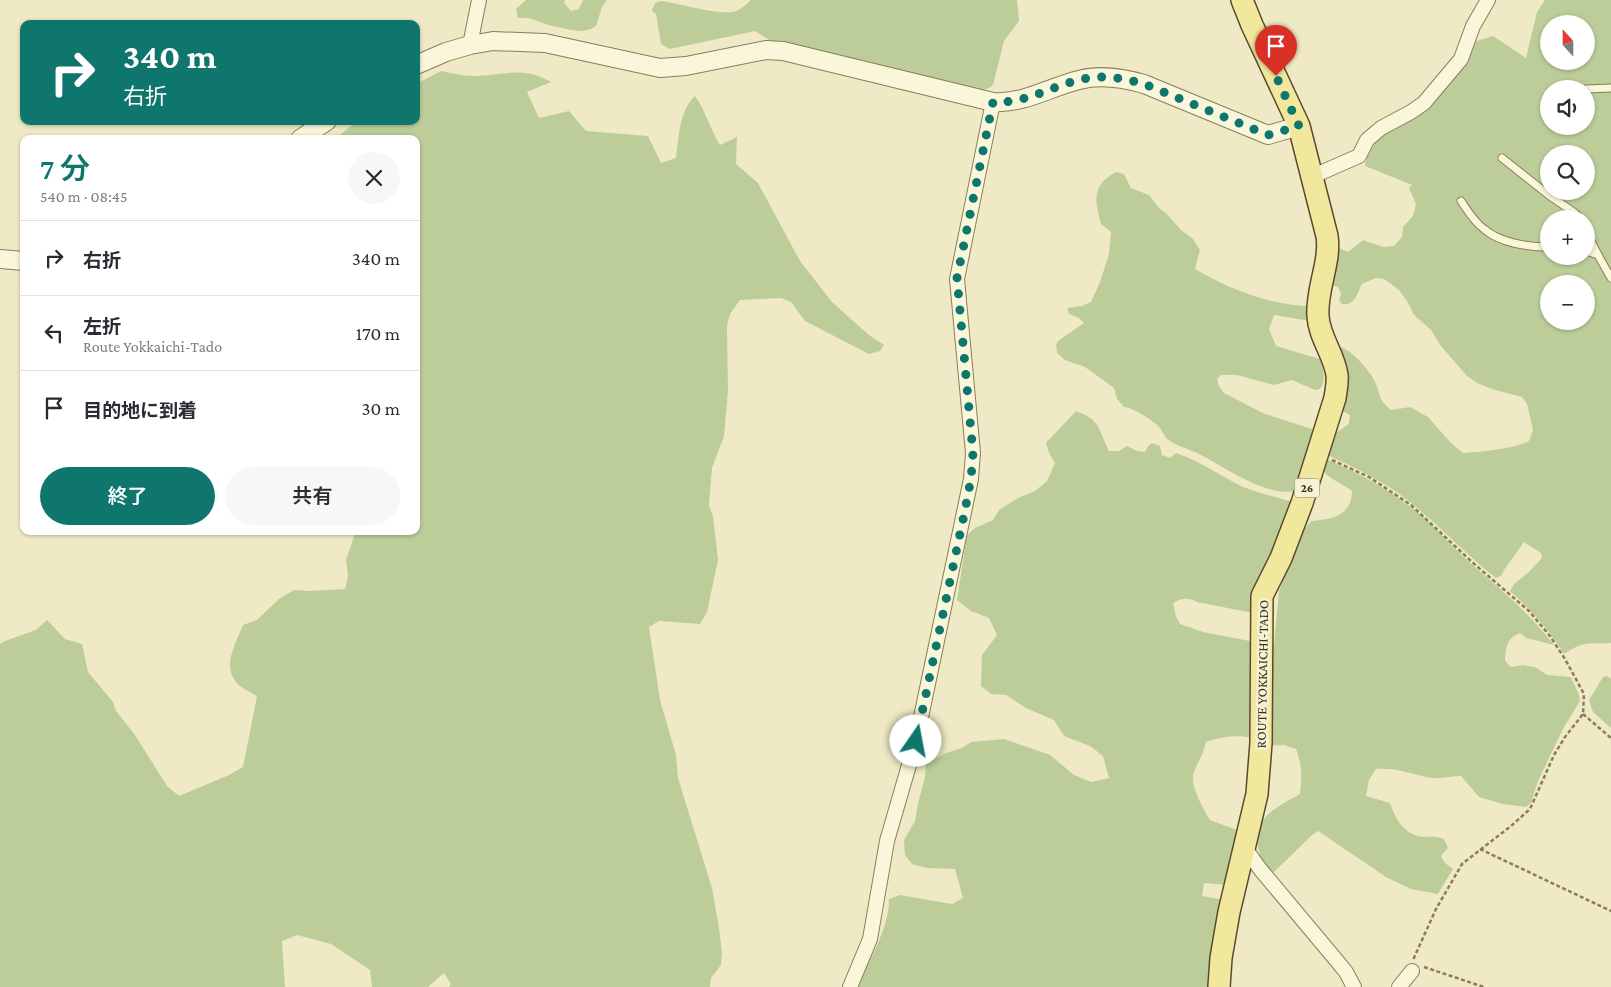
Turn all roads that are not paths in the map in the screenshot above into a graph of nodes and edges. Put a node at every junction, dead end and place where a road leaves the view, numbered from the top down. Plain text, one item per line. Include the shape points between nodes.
1 (479, 0) edge
2 (1242, 0) edge
3 (1488, 0) edge
4 (470, 45) junction
5 (420, 63) edge
6 (1611, 88) edge
7 (1595, 89) edge
8 (993, 102) junction
9 (321, 125) edge
10 (1299, 126) junction
11 (306, 135) edge
12 (1502, 158) dead end
13 (1311, 177) junction
14 (1461, 201) dead end
15 (1571, 210) edge
16 (1540, 246) edge
17 (1595, 249) edge
18 (1595, 254) edge
19 (1598, 255) junction
20 (0, 259) edge
21 (20, 261) edge
22 (1611, 278) edge
23 (1245, 848) junction
24 (1412, 971) road end
25 (850, 987) edge
26 (1219, 987) edge
27 (1354, 987) edge
28 (1399, 987) edge

1 - 4 street
2 - 10 main road, ROUTE YOKKAICHI-TADO / 26
3 - 13 street via 1460,59 1424,102 1381,128 1367,140 1358,156
4 - 5 street
4 - 8 street via 545,43 660,68 766,50 783,51
6 - 7 lane
8 - 10 street via 1024,99 1080,79 1123,78 1268,135
8 - 25 street via 957,278 973,453 971,479 916,741 887,841 870,939
9 - 11 street
10 - 13 main road, ROUTE YOKKAICHI-TADO / 26
12 - 15 lane
13 - 23 main road, ROUTE YOKKAICHI-TADO / 26 via 1328,246 1319,292 1318,318 1337,384 1302,503 1285,549 1262,596 1262,743 1257,794
14 - 16 lane via 1484,230 1523,245
17 - 19 lane
18 - 19 lane
19 - 22 lane
20 - 21 street
23 - 26 main road, ROUTE YOKKAICHI-TADO / 26 via 1229,912
23 - 27 street via 1341,966
24 - 28 street

